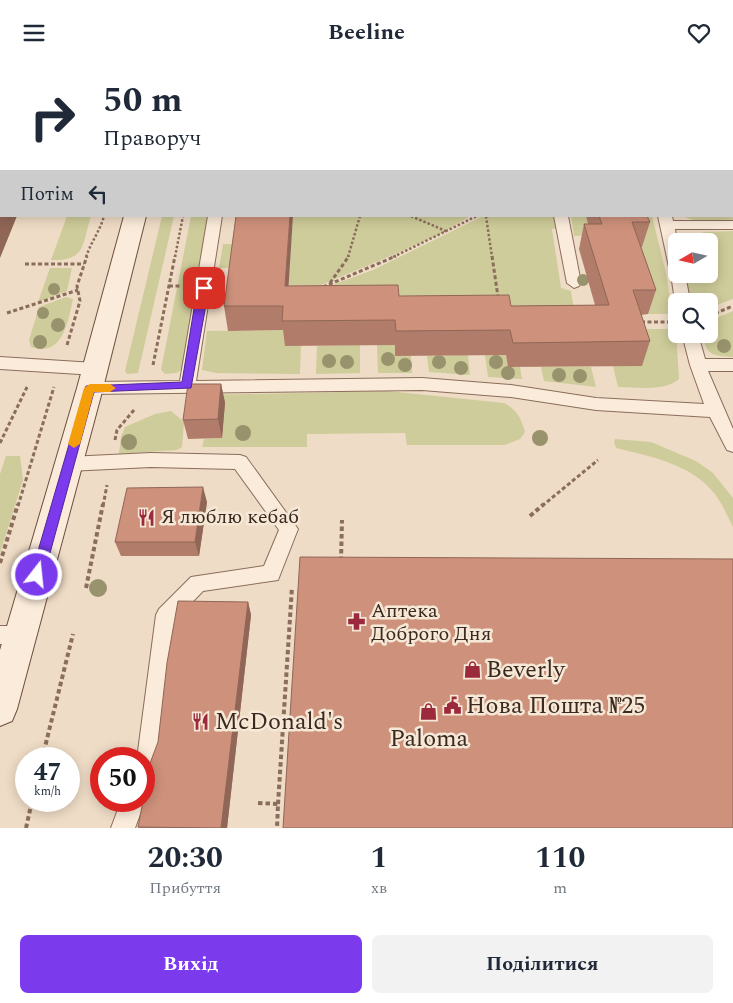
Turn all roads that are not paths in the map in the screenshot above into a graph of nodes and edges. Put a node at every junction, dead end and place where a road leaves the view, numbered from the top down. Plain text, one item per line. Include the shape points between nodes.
1 (135, 217) edge
2 (215, 217) edge
3 (561, 217) edge
4 (666, 221) edge
5 (733, 225) edge
6 (574, 283) dead end
7 (692, 343) edge
8 (0, 363) edge
9 (698, 365) junction
10 (733, 365) edge
11 (92, 378) junction
12 (187, 386) junction
13 (714, 411) junction
14 (733, 445) edge
15 (68, 464) junction
16 (10, 635) edge
17 (0, 709) edge
18 (152, 747) edge
19 (129, 812) edge
20 (123, 828) edge

1 - 11 main road
2 - 12 lane
3 - 6 lane
4 - 5 lane
7 - 9 lane
8 - 11 lane via 60,366
9 - 10 lane
9 - 13 lane
11 - 12 lane
11 - 15 main road
12 - 13 lane via 422,384 511,391 596,404
13 - 14 lane
15 - 16 main road
15 - 18 lane via 240,462 289,529 271,574 198,583 166,615
16 - 17 main road
19 - 20 lane

